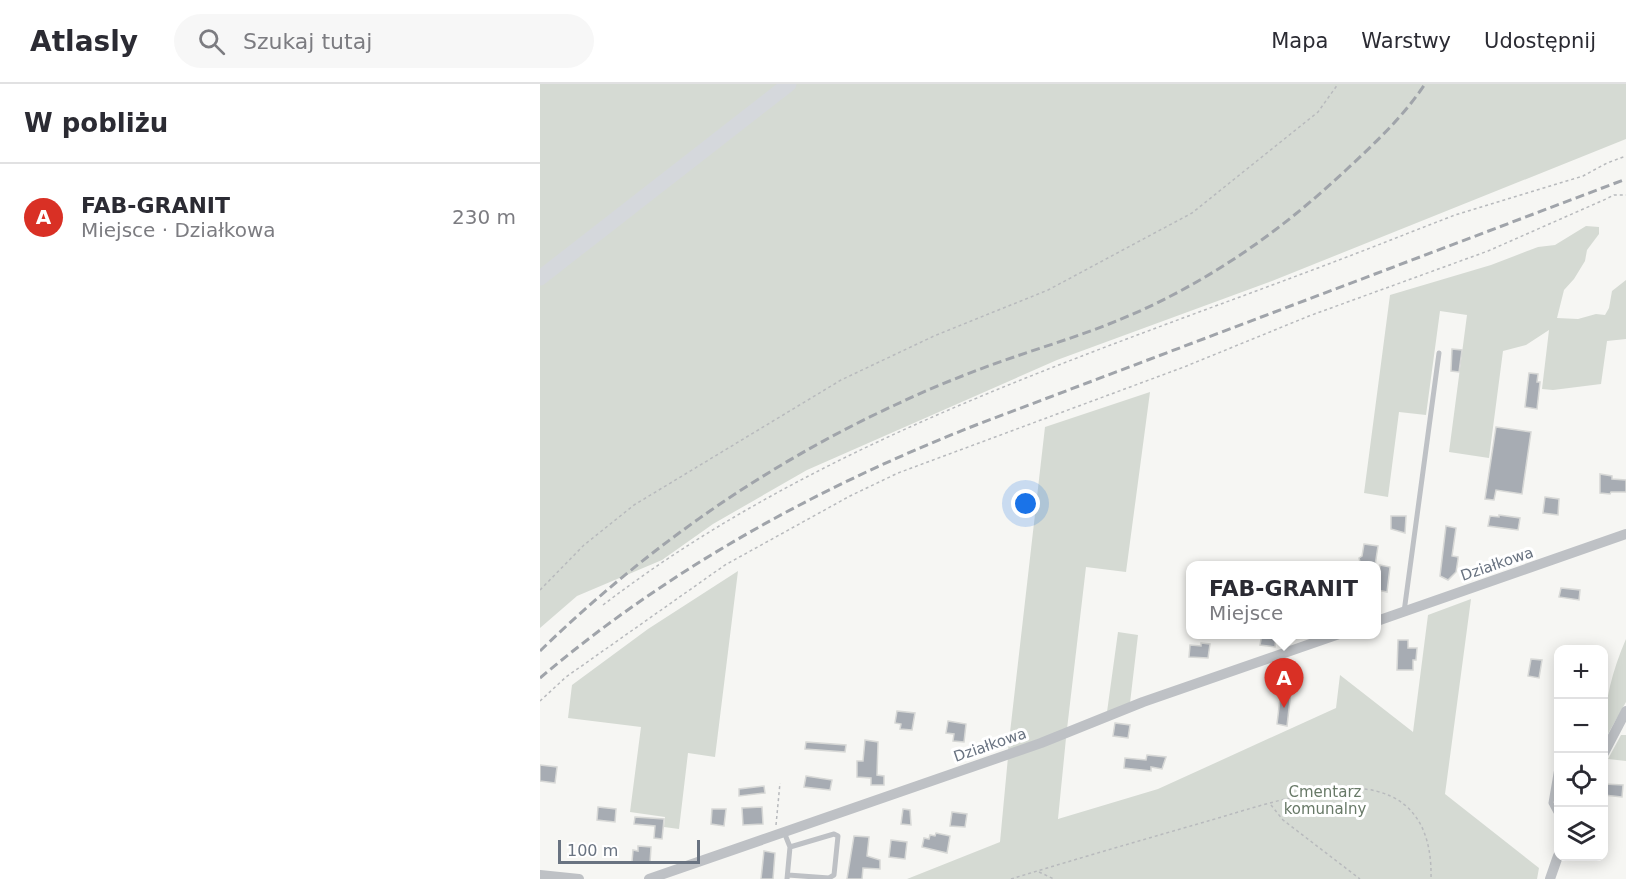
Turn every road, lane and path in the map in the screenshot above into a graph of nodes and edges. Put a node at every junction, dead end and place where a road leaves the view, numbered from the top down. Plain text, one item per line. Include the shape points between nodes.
1 (789, 84) edge
2 (1338, 84) edge
3 (1626, 156) edge
4 (1626, 195) edge
5 (540, 278) edge
6 (1438, 353) dead end
7 (1626, 534) edge
8 (540, 590) edge
9 (603, 605) dead end
10 (1404, 612) junction
11 (1381, 620) edge
12 (1325, 639) edge
13 (540, 701) edge
14 (1626, 711) edge
15 (1608, 745) edge
16 (780, 783) dead end
17 (1554, 785) edge
18 (1270, 803) junction
19 (1554, 809) edge
20 (779, 833) junction
21 (790, 847) junction
22 (1556, 861) edge
23 (1037, 871) junction
24 (540, 875) edge
25 (788, 877) edge
26 (579, 879) edge
27 (649, 879) edge
28 (1011, 879) edge
29 (1054, 879) edge
30 (1360, 879) edge
31 (1431, 879) edge
32 (1550, 879) edge

1 - 5 street
2 - 8 path via 1318,112 1192,213 1048,290 934,336 841,380 634,505 584,545
3 - 9 path via 1583,176 1455,215 915,425 710,532
4 - 13 path via 1614,195 1488,252 898,473 726,565 566,677
6 - 10 lane
7 - 10 street, Działkowa
10 - 11 street, Działkowa
12 - 20 street, Działkowa
14 - 15 street
16 - 20 path
17 - 19 lane
18 - 23 path
18 - 30 path via 1283,820
18 - 31 path via 1334,790 1360,789 1389,796 1414,814 1423,827
20 - 21 lane
20 - 27 street, Działkowa
21 - 25 lane
21 - 25 lane via 838,836 834,875
22 - 32 street
23 - 28 path
23 - 29 path
24 - 26 street

